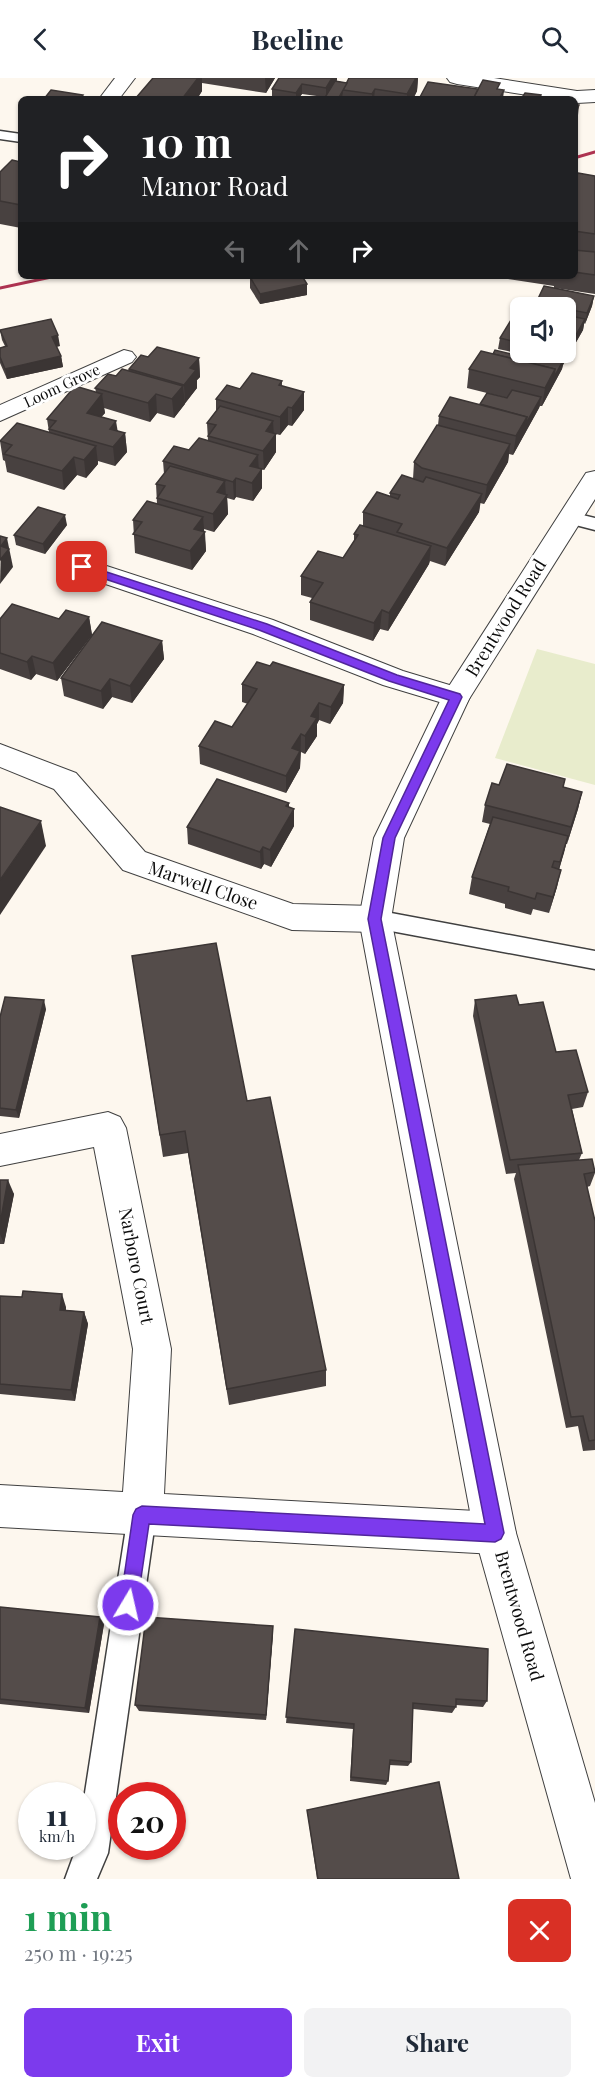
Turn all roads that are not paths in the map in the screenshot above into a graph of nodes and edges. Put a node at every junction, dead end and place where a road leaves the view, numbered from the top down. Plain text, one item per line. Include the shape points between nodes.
1 (126, 78) edge
2 (458, 78) edge
3 (111, 96) edge
4 (571, 96) edge
5 (595, 96) edge
6 (578, 97) edge
7 (0, 135) edge
8 (18, 138) edge
9 (124, 357) dead end
10 (0, 414) edge
11 (595, 479) edge
12 (582, 521) edge
13 (82, 567) dead end
14 (456, 697) junction
15 (0, 755) edge
16 (375, 919) junction
17 (595, 960) edge
18 (0, 1150) edge
19 (0, 1506) edge
20 (142, 1515) junction
21 (495, 1533) junction
22 (81, 1879) edge
23 (594, 1879) edge

1 - 3 street
2 - 4 street
5 - 6 street
7 - 8 lane
9 - 10 street, Loom Grove
11 - 12 street, Brentwood Road
12 - 14 street, Brentwood Road
13 - 14 street
14 - 16 street, Brentwood Road via 389,838
15 - 16 street, Marwell Close via 65,781 134,861 292,917
16 - 17 lane
16 - 21 street, Brentwood Road
18 - 20 street, Narboro Court via 108,1128 152,1349
19 - 20 street
20 - 21 street
20 - 22 lane via 92,1853
21 - 23 street, Brentwood Road

